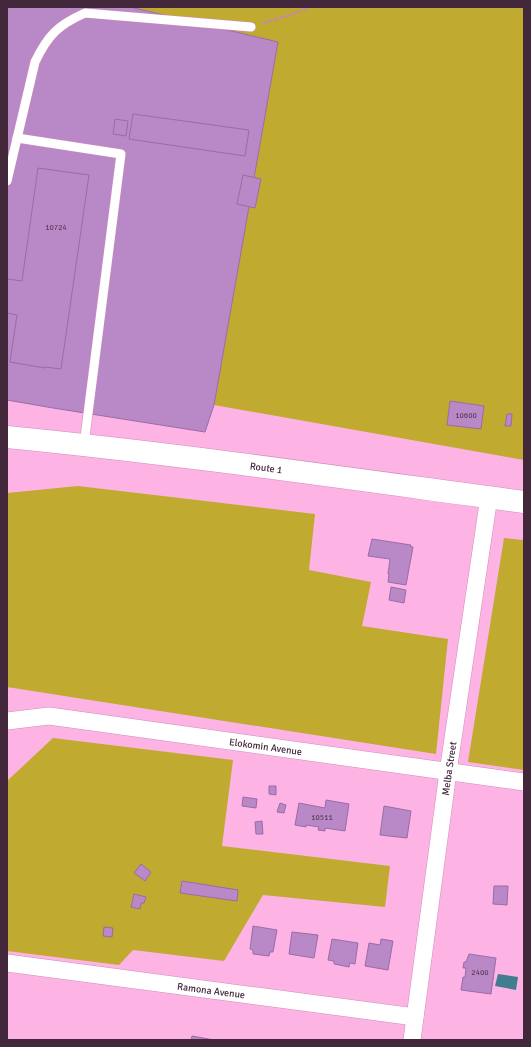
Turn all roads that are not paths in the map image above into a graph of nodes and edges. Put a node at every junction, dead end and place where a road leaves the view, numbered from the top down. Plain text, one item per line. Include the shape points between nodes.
1 (251, 27) road end
2 (17, 138) junction
3 (7, 181) edge
4 (7, 437) edge
5 (84, 444) junction
6 (489, 497) junction
7 (524, 502) edge
8 (7, 721) edge
9 (448, 772) junction
10 (524, 782) edge
11 (7, 963) edge
12 (415, 1017) junction
13 (412, 1040) edge

1 - 2 lane via 85,13 68,21 54,32 35,62
2 - 3 lane
2 - 5 lane via 120,154
4 - 5 main road, Route 1
5 - 6 main road, Route 1
6 - 7 main road, Route 1
6 - 9 street, Melba Street
8 - 9 street, Elokomin Avenue via 49,716
9 - 10 street, Elokomin Avenue
9 - 12 street, Melba Street
11 - 12 street, Ramona Avenue
12 - 13 street, Melba Street

